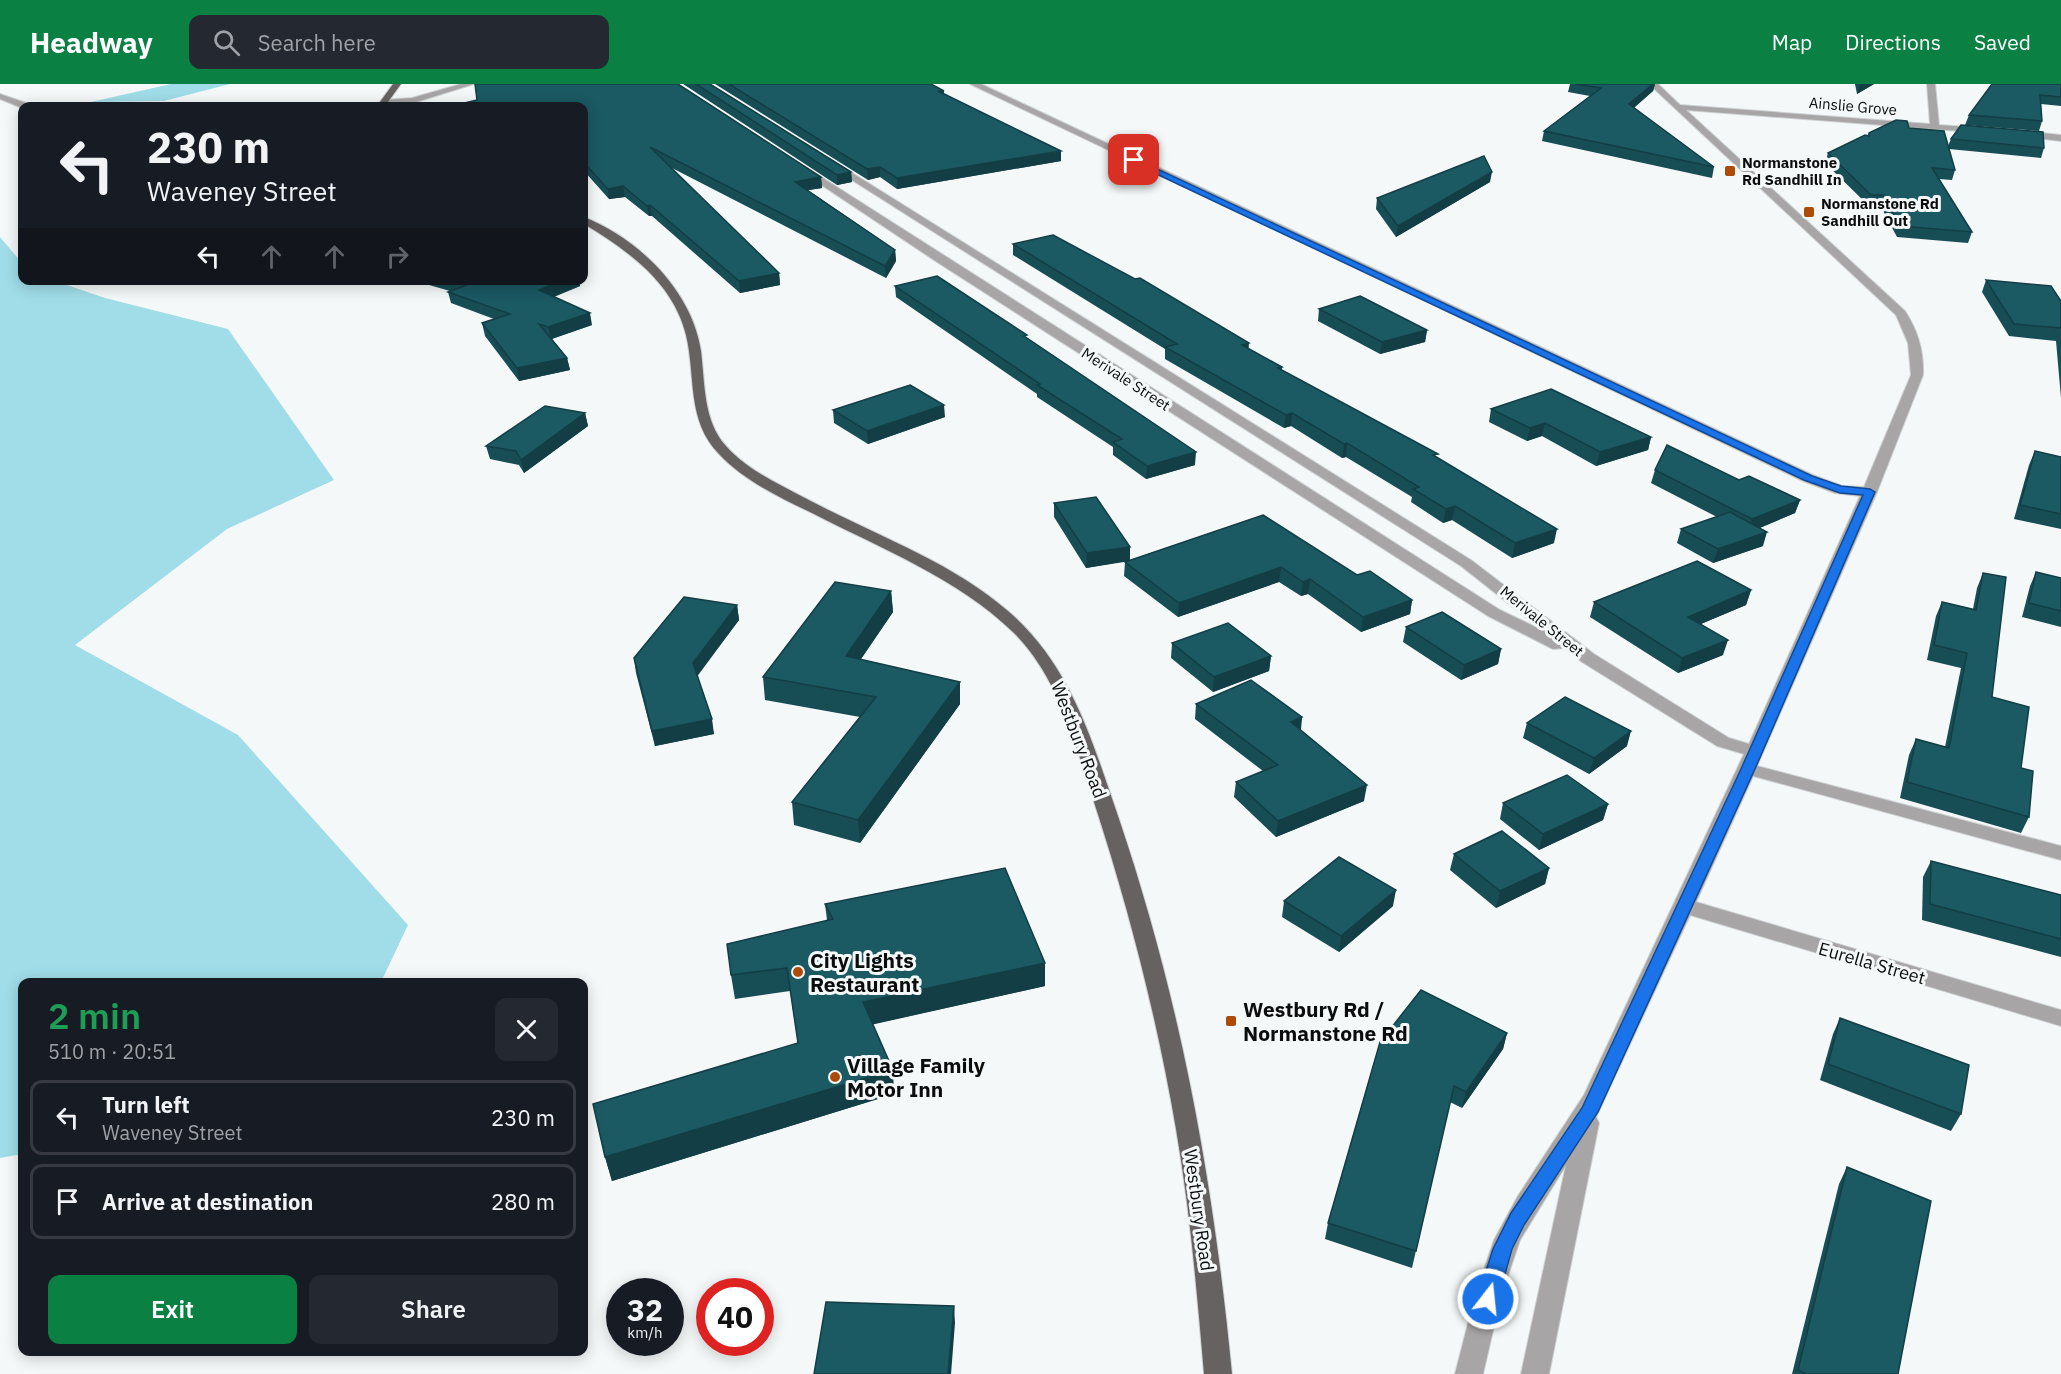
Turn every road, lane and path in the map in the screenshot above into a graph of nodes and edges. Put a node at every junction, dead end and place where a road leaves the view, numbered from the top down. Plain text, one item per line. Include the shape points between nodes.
1 (397, 84) edge
2 (470, 84) edge
3 (974, 84) edge
4 (1653, 84) edge
5 (1930, 84) edge
6 (0, 96) edge
7 (384, 102) edge
8 (401, 102) edge
9 (18, 103) edge
10 (1678, 107) junction
11 (1935, 126) junction
12 (1991, 131) edge
13 (2012, 133) edge
14 (2061, 138) edge
15 (821, 157) edge
16 (792, 162) edge
17 (588, 223) edge
18 (1870, 492) junction
19 (1588, 658) junction
20 (1752, 760) junction
21 (2061, 853) edge
22 (1684, 906) junction
23 (2061, 1018) edge
24 (1589, 1112) junction
25 (1218, 1374) edge
26 (1469, 1374) edge
27 (1535, 1374) edge

1 - 7 main road
2 - 8 street
3 - 18 street via 1808,478 1840,490
4 - 10 street
5 - 11 street
6 - 9 street
10 - 11 street, Ainslie Grove
10 - 18 street via 1883,295 1909,327 1916,343 1917,375
11 - 12 street, Ainslie Grove
13 - 14 street
15 - 19 street, Merivale Street via 1466,563
16 - 19 street, Merivale Street via 1476,602
17 - 25 main road, Westbury Road via 637,255 665,282 682,309 692,334 703,415 722,449 780,491 969,589 1020,630 1044,657 1062,690 1117,842 1156,979 1196,1178
18 - 20 street
19 - 20 street, Merivale Street
20 - 21 street, Merivale Street
20 - 22 street
22 - 23 street, Eurella Street
22 - 24 street
24 - 26 street via 1517,1219 1503,1249
24 - 27 street

